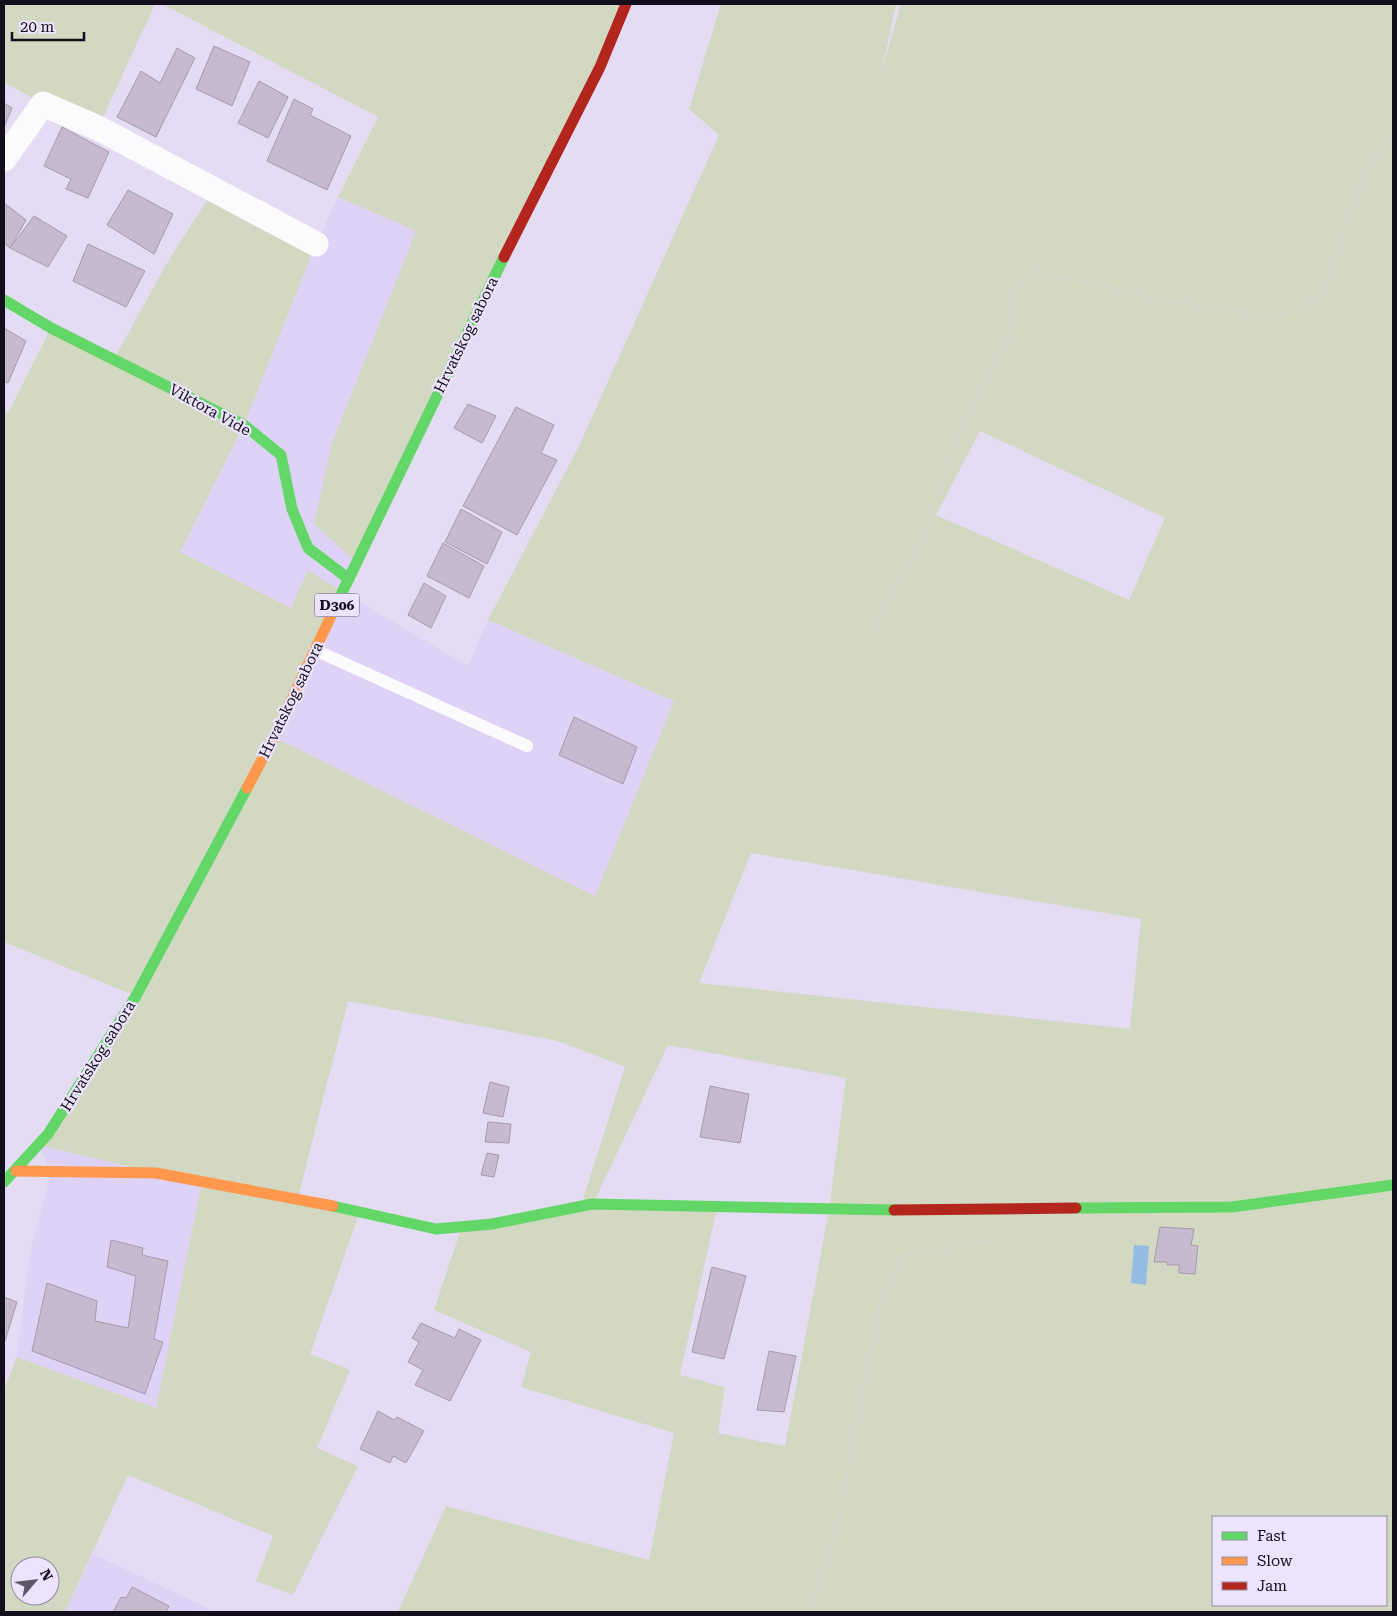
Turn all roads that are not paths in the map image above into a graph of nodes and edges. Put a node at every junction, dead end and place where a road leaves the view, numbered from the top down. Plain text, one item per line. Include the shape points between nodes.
1 (626, 4) edge
2 (4, 159) edge
3 (316, 244) dead end
4 (4, 300) edge
5 (349, 579) junction
6 (315, 650) junction
7 (527, 746) dead end
8 (16, 1171) junction
9 (4, 1182) edge
10 (1393, 1185) edge

1 - 5 street, Hrvatskog sabora / D306 via 600,67 480,304
2 - 3 street via 43,104 98,128
4 - 5 street, Viktora Vide via 51,328 244,425 281,455 292,510 308,548
5 - 6 street, Hrvatskog sabora / D306
6 - 7 lane
6 - 8 street, Hrvatskog sabora / D306 via 274,737 136,996 48,1134
8 - 9 street, Hrvatskog sabora / D306
8 - 10 street via 156,1173 436,1228 492,1224 592,1204 829,1210 1232,1206

